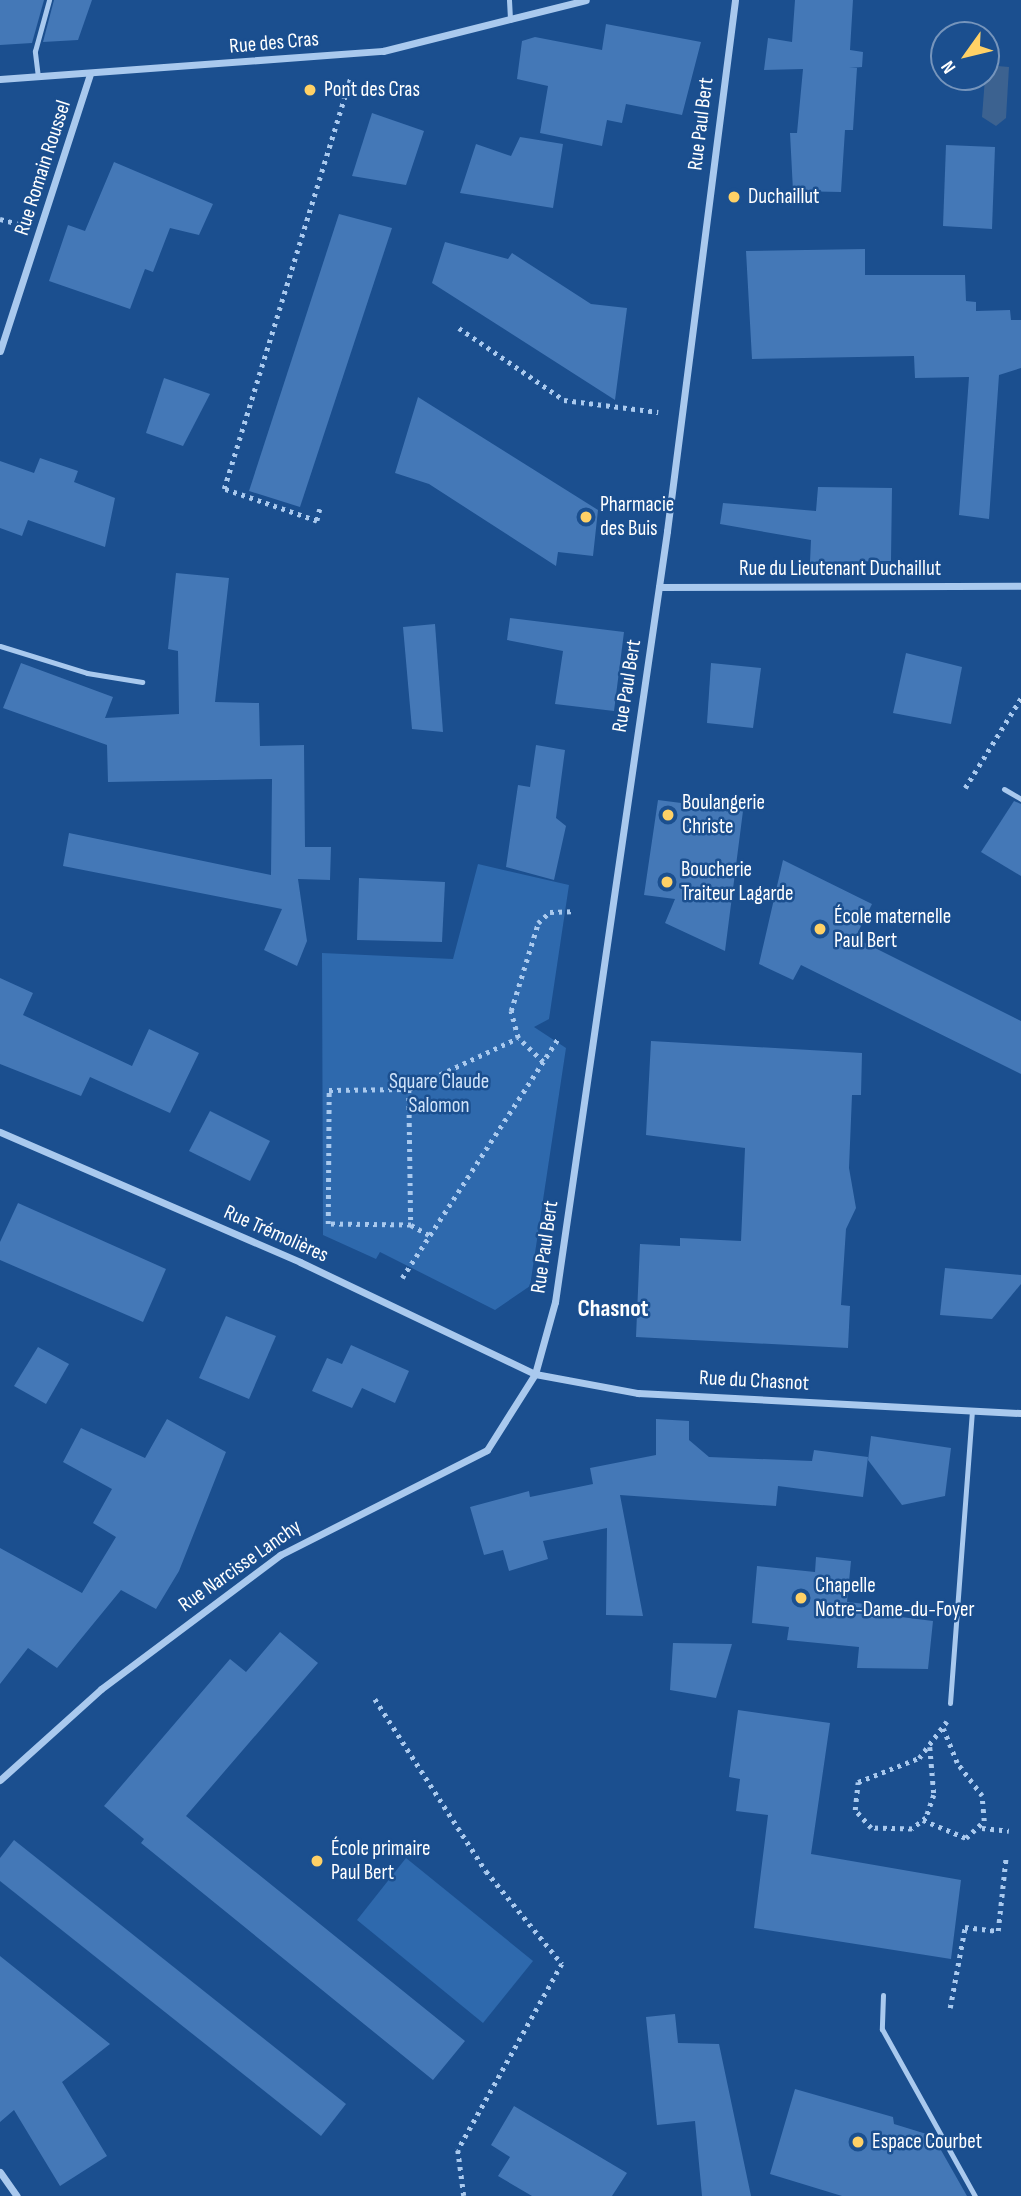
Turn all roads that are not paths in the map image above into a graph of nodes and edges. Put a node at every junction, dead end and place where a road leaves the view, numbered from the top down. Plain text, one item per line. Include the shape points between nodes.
1 (49, 0) edge
2 (509, 0) edge
3 (586, 0) edge
4 (735, 0) edge
5 (510, 20) junction
6 (90, 74) junction
7 (38, 77) junction
8 (0, 79) edge
9 (0, 351) edge
10 (1021, 586) edge
11 (659, 587) junction
12 (0, 646) edge
13 (142, 682) dead end
14 (1004, 789) dead end
15 (1021, 799) edge
16 (0, 1132) edge
17 (535, 1374) junction
18 (972, 1411) junction
19 (1021, 1413) edge
20 (950, 1703) dead end
21 (0, 1780) edge
22 (883, 1995) dead end
23 (0, 2172) edge
24 (17, 2196) edge
25 (975, 2196) edge

1 - 7 lane via 35,51
2 - 5 lane
3 - 5 street, Rue des Cras
4 - 11 street, Rue Paul Bert
5 - 6 street, Rue des Cras via 383,51
6 - 7 street, Rue des Cras
6 - 9 street, Rue Romain Roussel
7 - 8 street, Rue des Cras
10 - 11 street, Rue du Lieutenant Duchaillut
11 - 17 street, Rue Paul Bert via 555,1302
12 - 13 lane via 87,674
14 - 15 lane
16 - 17 street, Rue Trémolières via 299,1262
17 - 18 street, Rue du Chasnot via 638,1393
17 - 21 street, Rue Narcisse Lanchy via 487,1450 280,1555 101,1689
18 - 19 street, Rue du Chasnot
18 - 20 lane
22 - 25 lane via 882,2029
23 - 24 street

